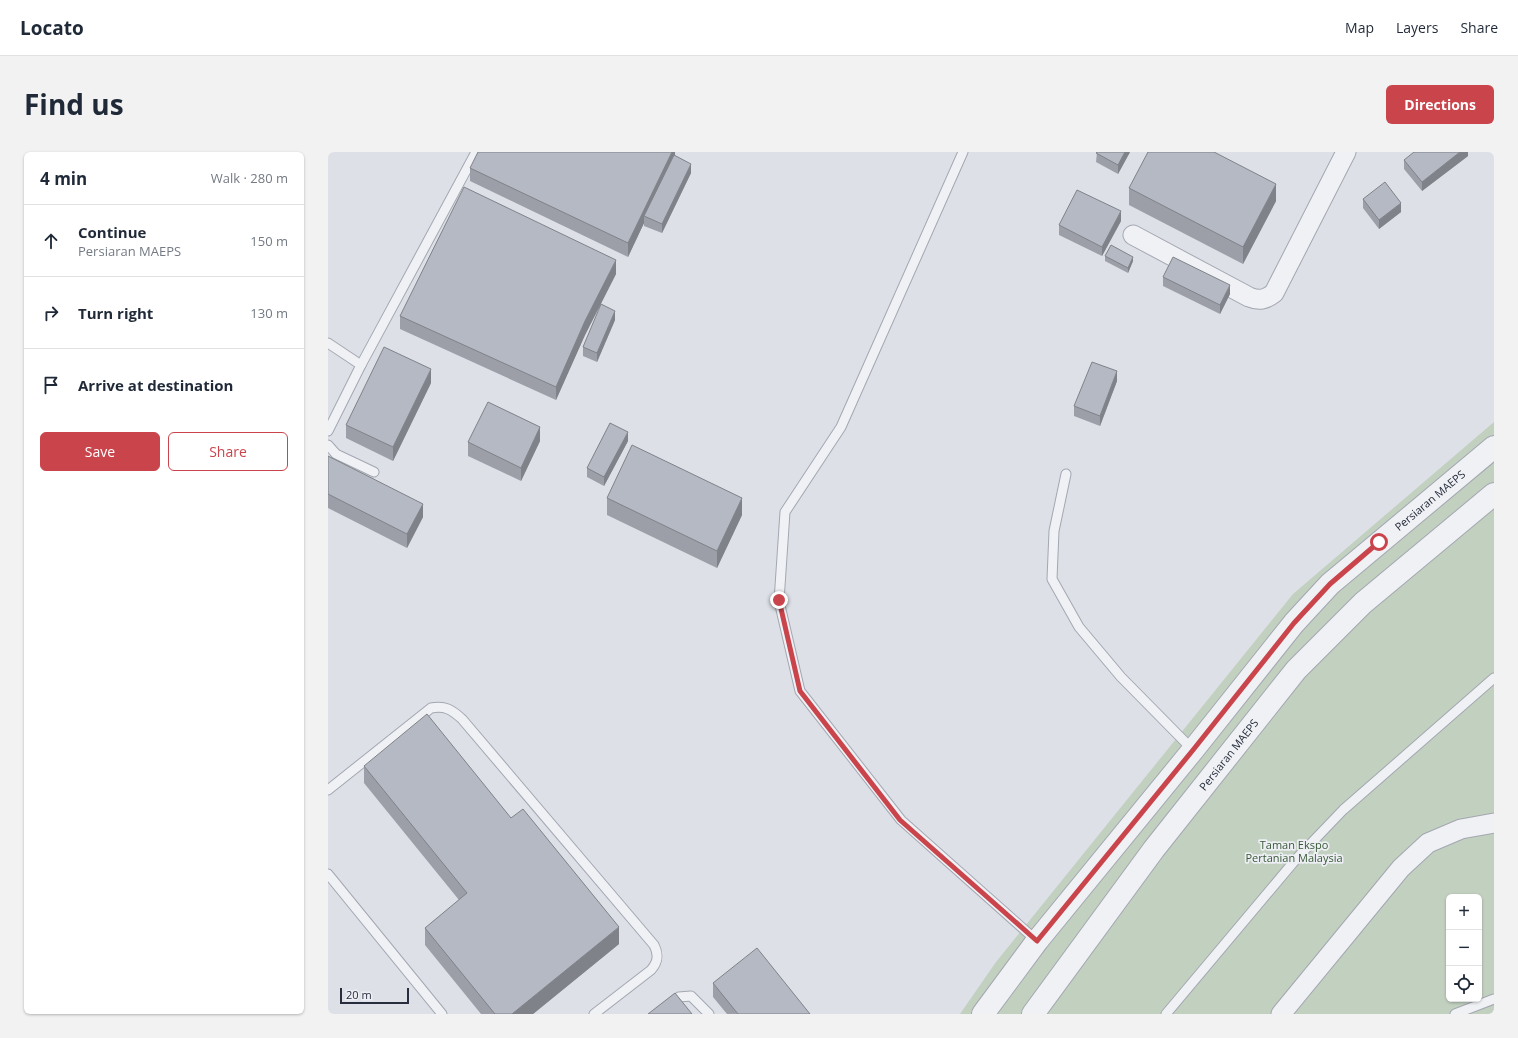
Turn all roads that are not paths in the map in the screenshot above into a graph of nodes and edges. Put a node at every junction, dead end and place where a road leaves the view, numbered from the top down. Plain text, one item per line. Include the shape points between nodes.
1 (476, 152) edge
2 (963, 152) edge
3 (1346, 152) edge
4 (1133, 235) dead end
5 (328, 343) edge
6 (361, 365) junction
7 (328, 432) edge
8 (328, 445) edge
9 (1494, 447) edge
10 (374, 472) dead end
11 (1066, 474) dead end
12 (1494, 494) edge
13 (1494, 678) edge
14 (1193, 750) junction
15 (328, 790) edge
16 (1494, 823) edge
17 (328, 874) edge
18 (1037, 941) junction
19 (1494, 999) edge
20 (442, 1014) edge
21 (594, 1014) edge
22 (658, 1014) edge
23 (709, 1014) edge
24 (983, 1014) edge
25 (1033, 1014) edge
26 (1166, 1014) edge
27 (1281, 1014) edge
28 (1455, 1014) edge

1 - 6 lane
2 - 18 lane via 842,427 785,512 779,600 800,691 900,820
3 - 4 street via 1274,293 1268,298 1261,300 1249,297
5 - 6 lane
6 - 7 lane
8 - 10 lane via 336,454
9 - 14 street, Persiaran MAEPS via 1330,584 1294,623
11 - 14 lane via 1054,531 1052,579 1079,627 1121,677
12 - 25 street, Persiaran MAEPS via 1363,603 1296,670 1154,849
13 - 26 lane via 1343,810 1297,858
14 - 18 street, Persiaran MAEPS
15 - 21 lane via 431,708 440,706 451,709 654,945 657,952 656,965
16 - 27 street via 1461,829 1428,843 1401,868
17 - 20 lane
18 - 24 street, Persiaran MAEPS
19 - 28 lane
22 - 23 lane via 679,997 691,996

